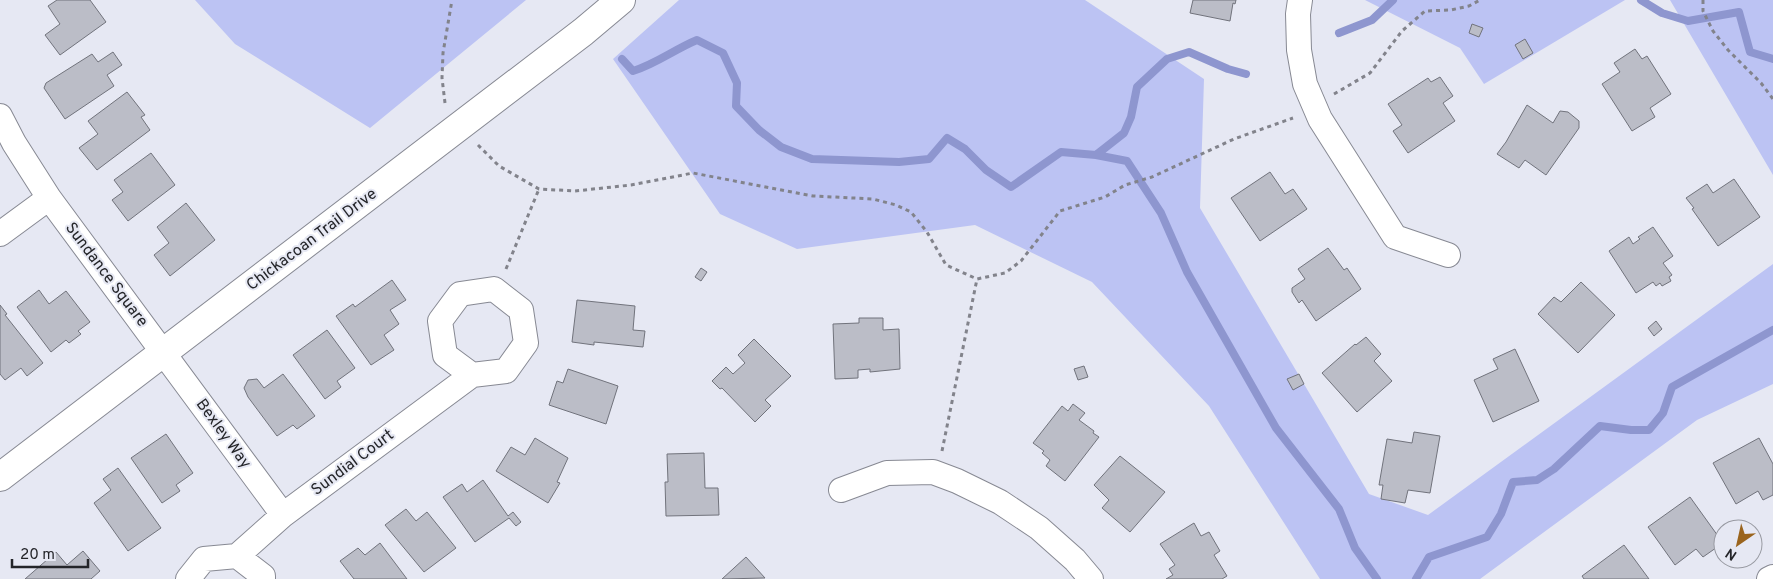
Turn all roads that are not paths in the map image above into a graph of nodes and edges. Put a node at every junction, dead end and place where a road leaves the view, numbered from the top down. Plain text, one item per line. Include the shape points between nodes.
1 (621, 0) edge
2 (1300, 0) edge
3 (0, 116) edge
4 (49, 198) junction
5 (0, 234) edge
6 (1448, 255) dead end
7 (164, 352) junction
8 (472, 375) junction
9 (0, 477) edge
10 (841, 490) dead end
11 (283, 515) junction
12 (237, 556) junction
13 (1773, 577) edge
14 (188, 579) edge
15 (263, 579) edge
16 (1091, 579) edge
17 (1769, 579) edge

1 - 7 street, Chickacoan Trail Drive
2 - 6 street via 1298,50 1305,84 1320,119 1395,237
3 - 4 street, Sundance Square
4 - 5 street
4 - 7 street, Sundance Square
7 - 9 street, Chickacoan Trail Drive
7 - 11 street, Bexley Way
8 - 8 street, Sundial Court via 506,371 526,343 521,310 494,289 460,294 440,321 444,355
8 - 11 street, Sundial Court
10 - 16 street via 887,473 933,472 1000,502 1039,528
11 - 12 street, Sundial Court
12 - 14 street via 204,559
12 - 15 street
13 - 17 street

